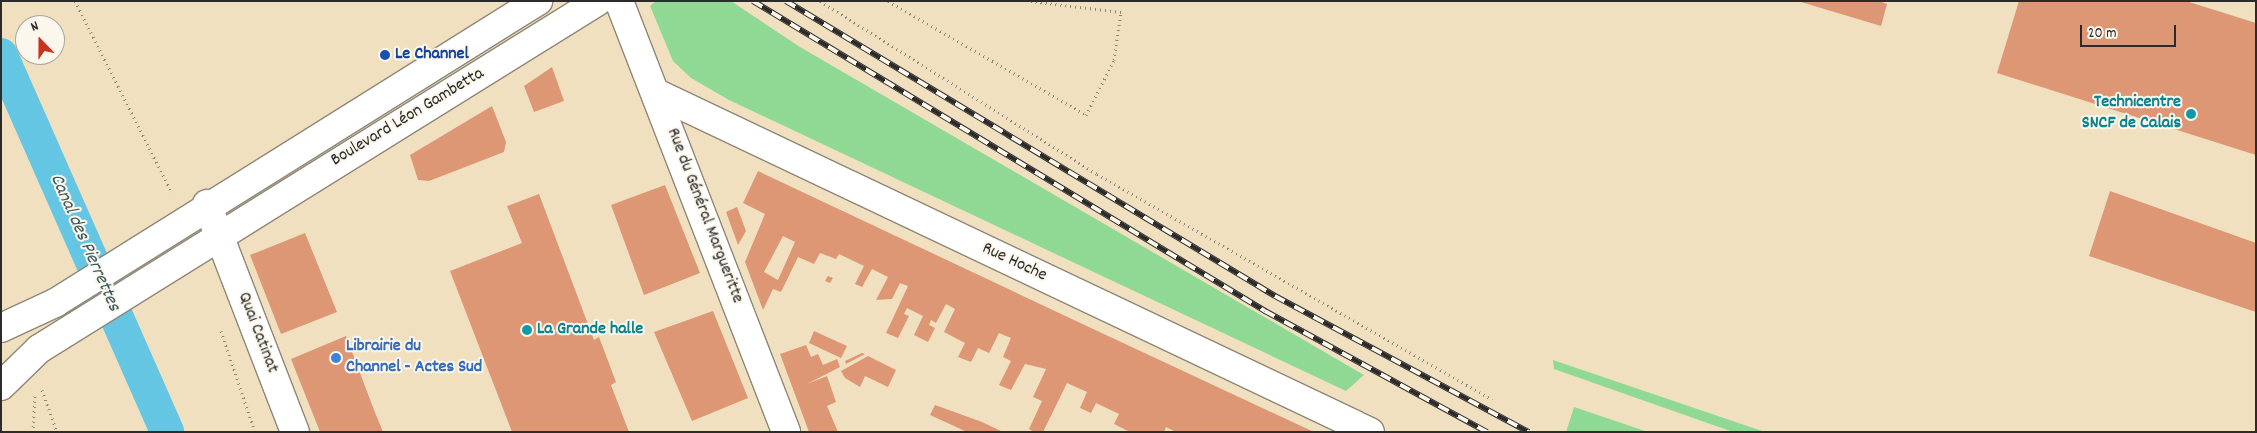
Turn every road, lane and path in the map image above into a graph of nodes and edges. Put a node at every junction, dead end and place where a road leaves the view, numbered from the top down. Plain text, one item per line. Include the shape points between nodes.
1 (75, 1) edge
2 (538, 1) edge
3 (598, 1) edge
4 (619, 1) edge
5 (820, 1) edge
6 (888, 1) edge
7 (1030, 1) edge
8 (658, 94) junction
9 (207, 204) junction
10 (218, 235) junction
11 (1, 328) edge
12 (40, 385) dead end
13 (1, 386) edge
14 (1492, 399) dead end
15 (57, 432) edge
16 (295, 432) edge
17 (786, 432) edge
18 (1370, 432) edge

1 - 9 path via 169,194 189,191
2 - 9 street, Boulevard Léon Gambetta
3 - 10 street, Boulevard Léon Gambetta
4 - 8 street, Rue du Général Margueritte
5 - 14 path via 1089,169
6 - 7 path via 1086,114 1114,60 1122,12
8 - 17 street, Rue du Général Margueritte
8 - 18 street, Rue Hoche
9 - 10 street
9 - 11 street, Boulevard Léon Gambetta via 55,303
10 - 13 street, Boulevard Léon Gambetta via 20,364
10 - 16 street, Quai Catinat
12 - 15 path

